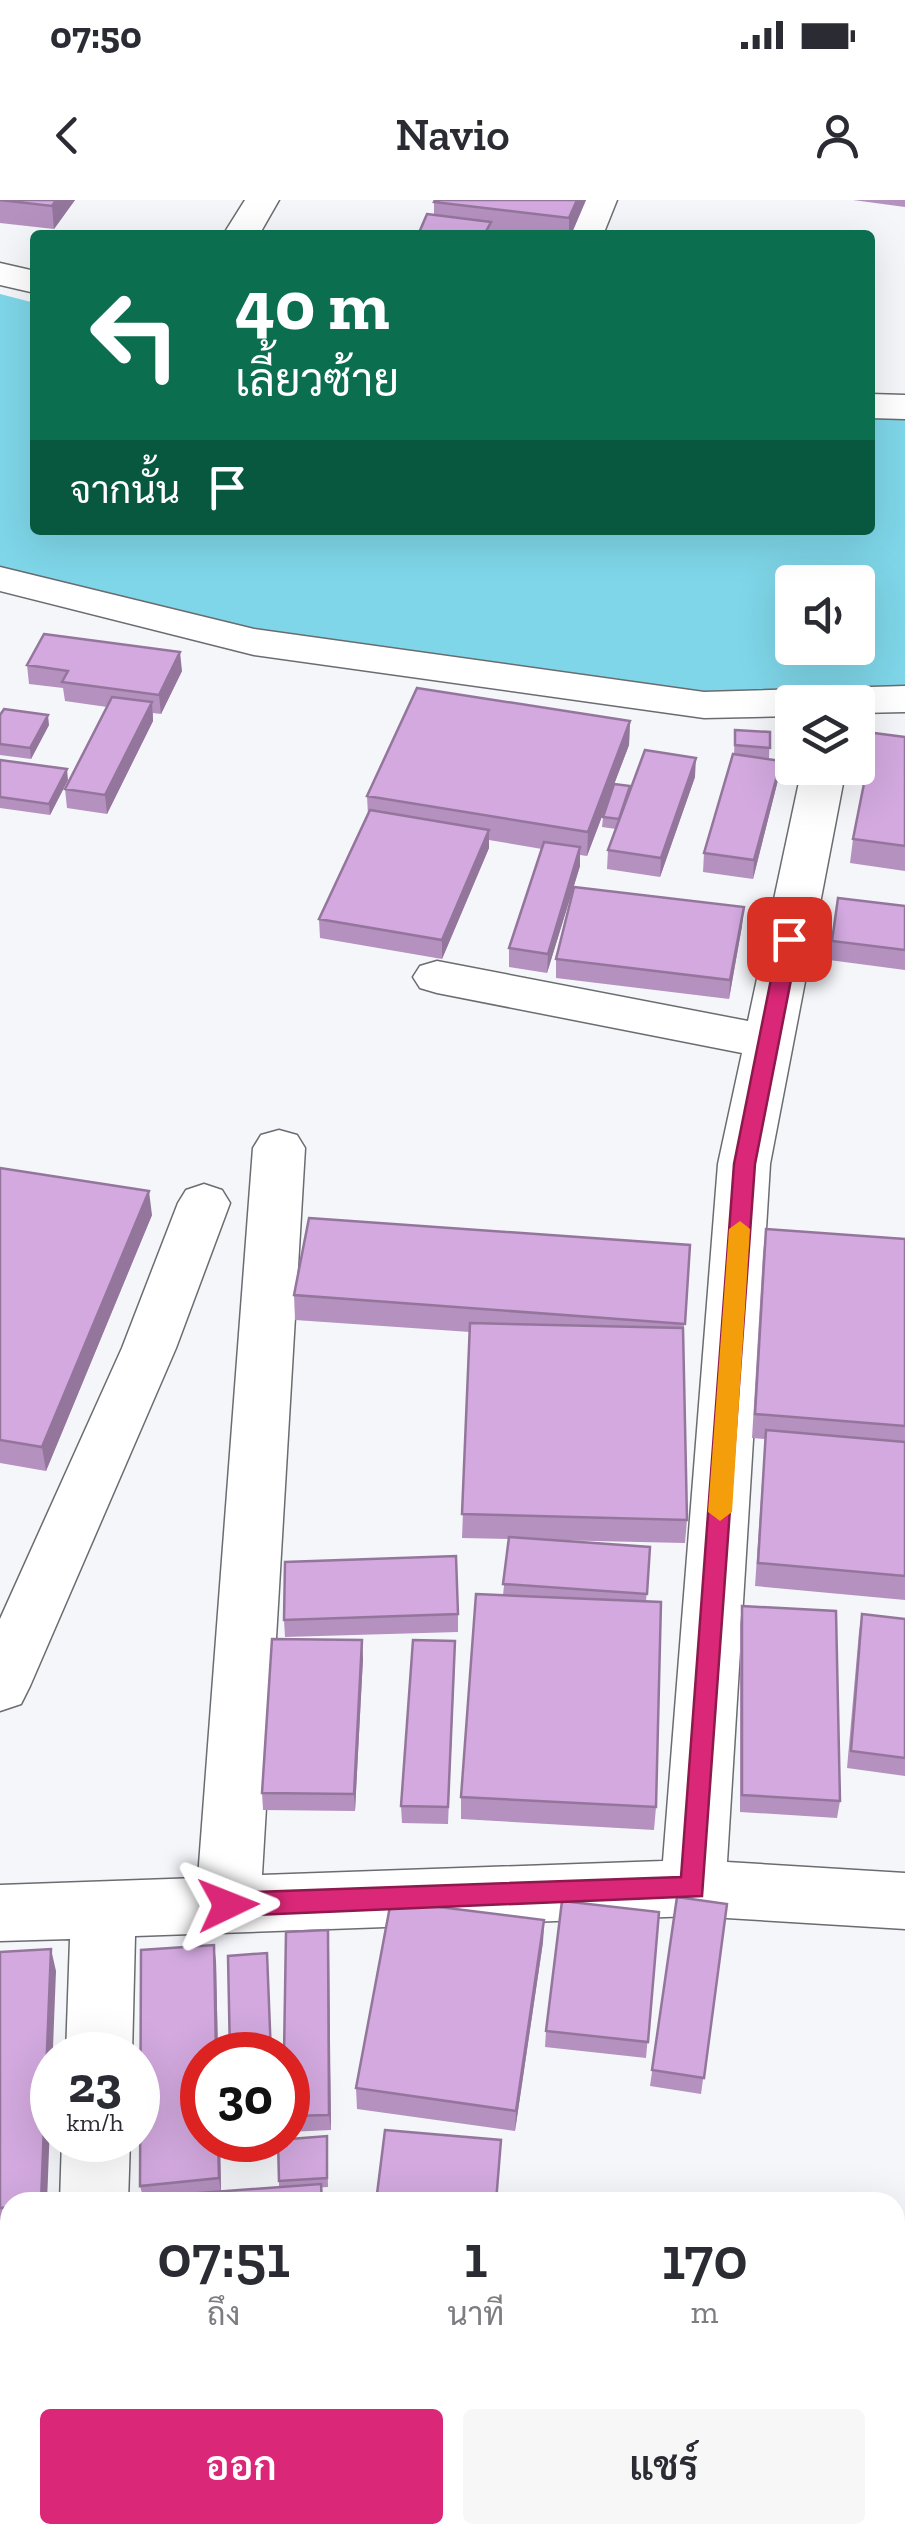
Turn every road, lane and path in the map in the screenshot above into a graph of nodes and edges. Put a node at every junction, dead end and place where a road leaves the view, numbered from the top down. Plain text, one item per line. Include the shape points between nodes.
1 (262, 200) edge
2 (600, 200) edge
3 (244, 230) edge
4 (587, 230) edge
5 (0, 274) edge
6 (30, 281) edge
7 (0, 579) edge
8 (905, 699) edge
9 (875, 700) edge
10 (775, 703) edge
11 (821, 785) edge
12 (437, 976) dead end
13 (768, 1042) junction
14 (279, 1148) dead end
15 (204, 1203) dead end
16 (0, 1686) edge
17 (693, 1888) junction
18 (905, 1901) edge
19 (228, 1905) junction
20 (0, 1912) edge
21 (104, 1912) junction
22 (100, 2032) edge
23 (95, 2162) edge
24 (94, 2192) edge

1 - 3 street
2 - 4 street
5 - 6 street
7 - 10 street via 254,642 704,705
8 - 9 street
11 - 13 street
12 - 13 street
13 - 17 street via 744,1164
14 - 19 street
15 - 16 street via 149,1348
17 - 18 street
17 - 19 street
19 - 21 street
20 - 21 street
21 - 22 street
23 - 24 street

